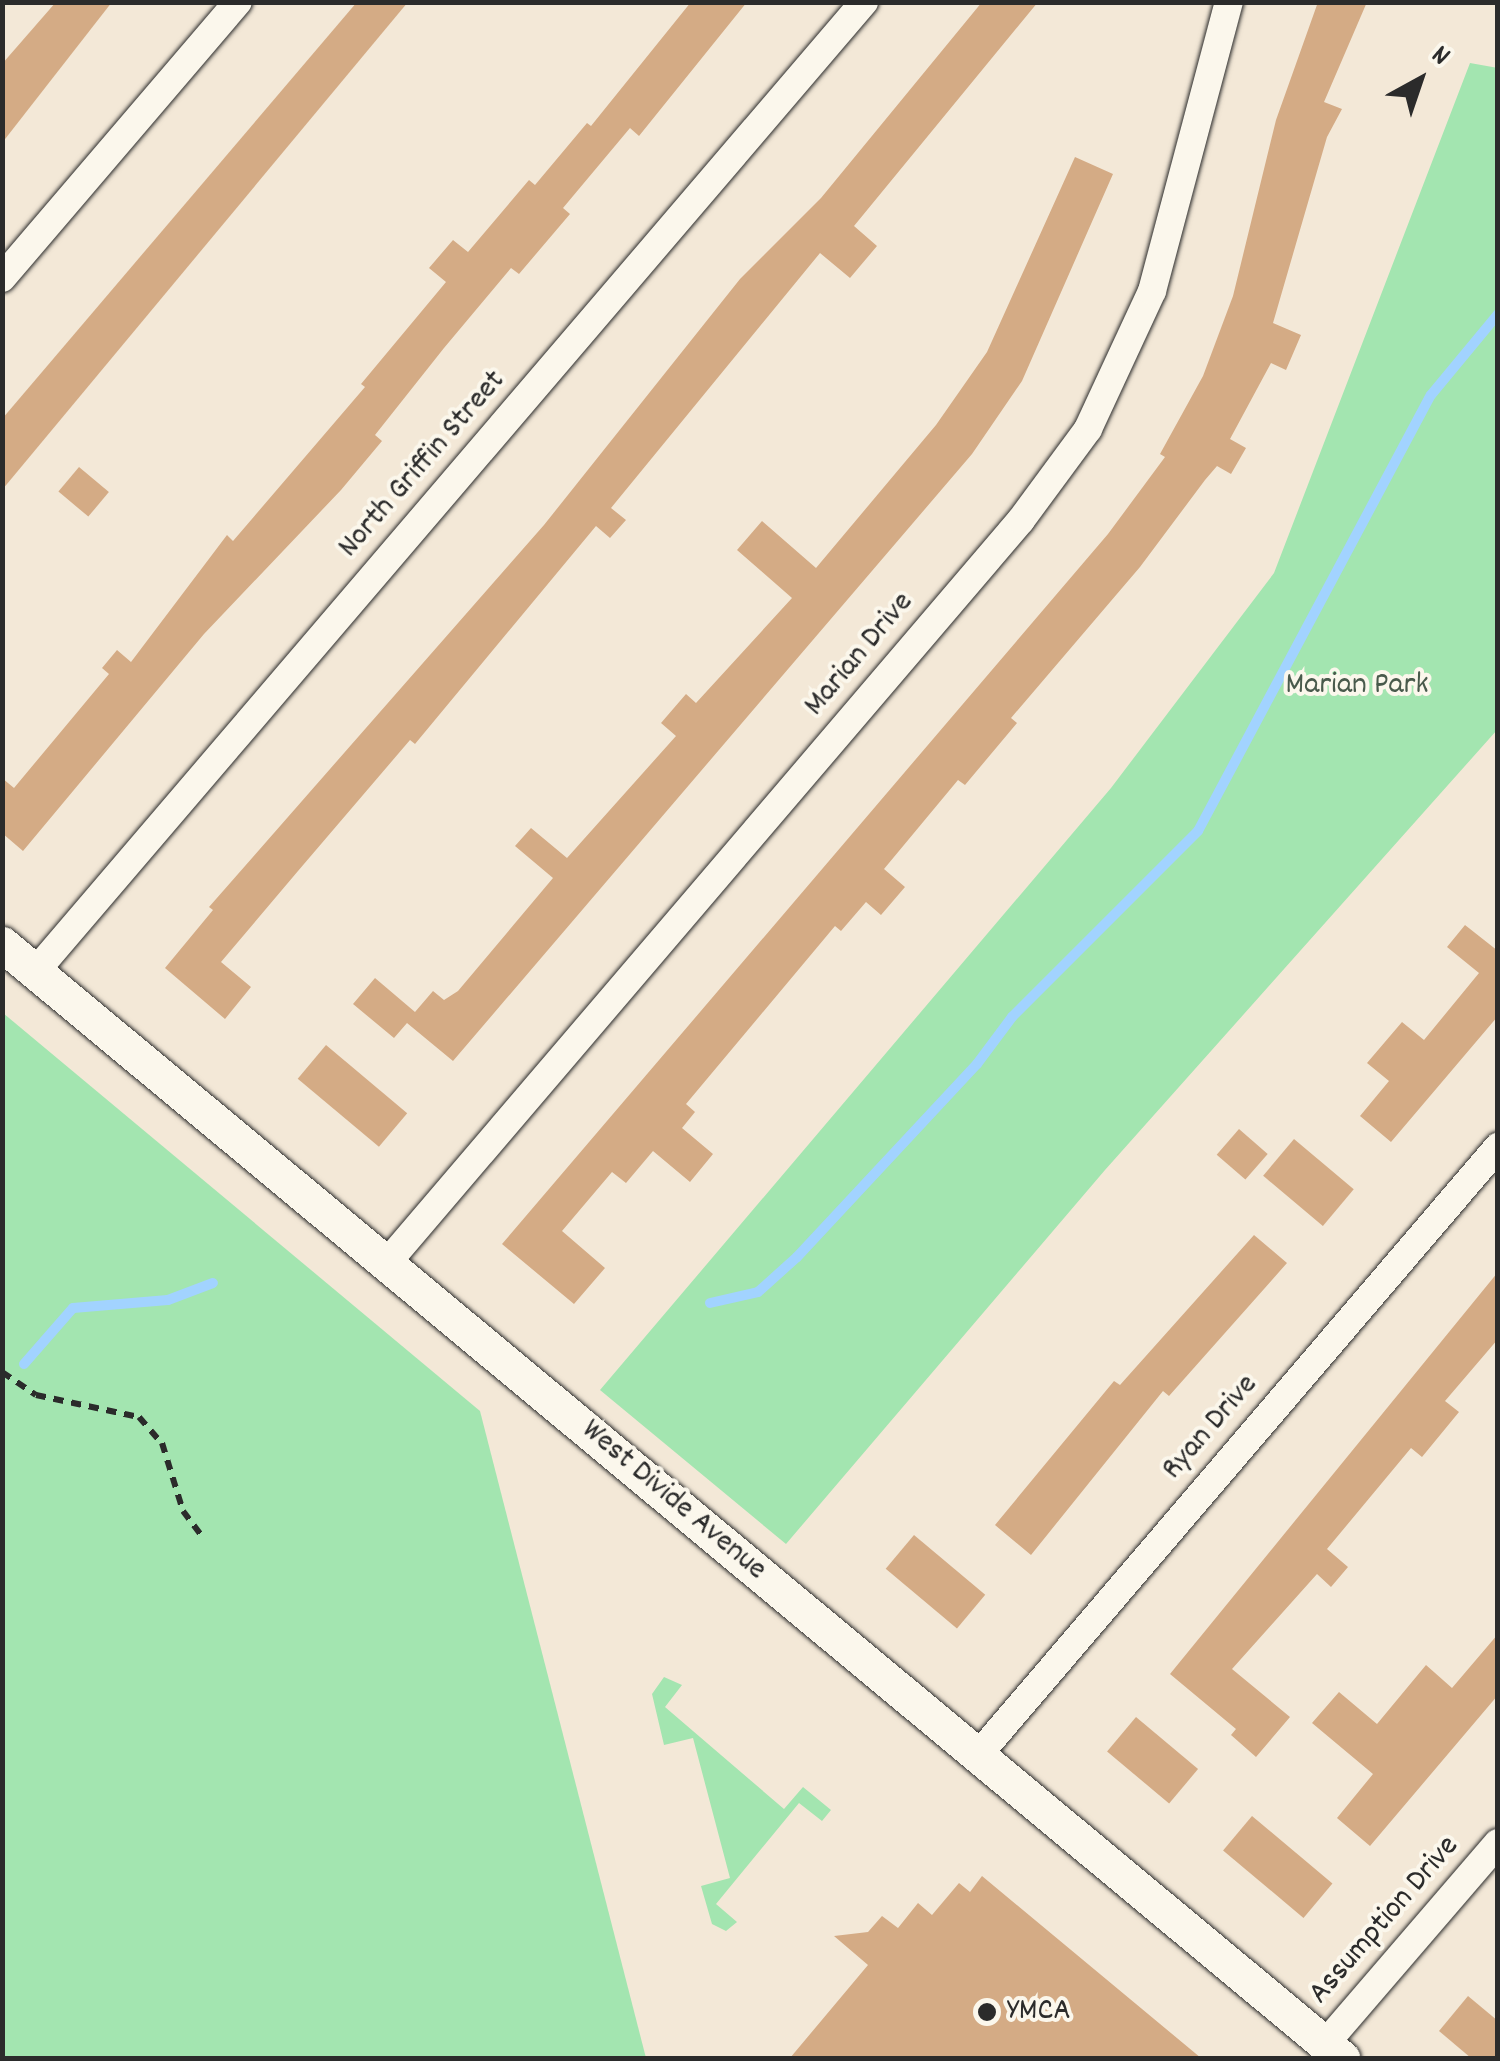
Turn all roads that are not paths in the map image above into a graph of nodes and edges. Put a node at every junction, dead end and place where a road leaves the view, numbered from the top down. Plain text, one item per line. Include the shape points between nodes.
1 (238, 2) edge
2 (864, 2) edge
3 (1229, 2) edge
4 (2, 278) edge
5 (2, 944) edge
6 (36, 972) junction
7 (1498, 1147) edge
8 (386, 1264) junction
9 (979, 1754) junction
10 (1498, 1844) edge
11 (1334, 2051) edge

1 - 4 street
2 - 6 street, North Griffin Street
3 - 8 street, Marian Drive via 1152,291 1088,429 1021,520
5 - 6 street, West Divide Avenue
6 - 8 street, West Divide Avenue
7 - 9 street, Ryan Drive
8 - 9 street, West Divide Avenue
9 - 11 street, West Divide Avenue
10 - 11 street, Assumption Drive

